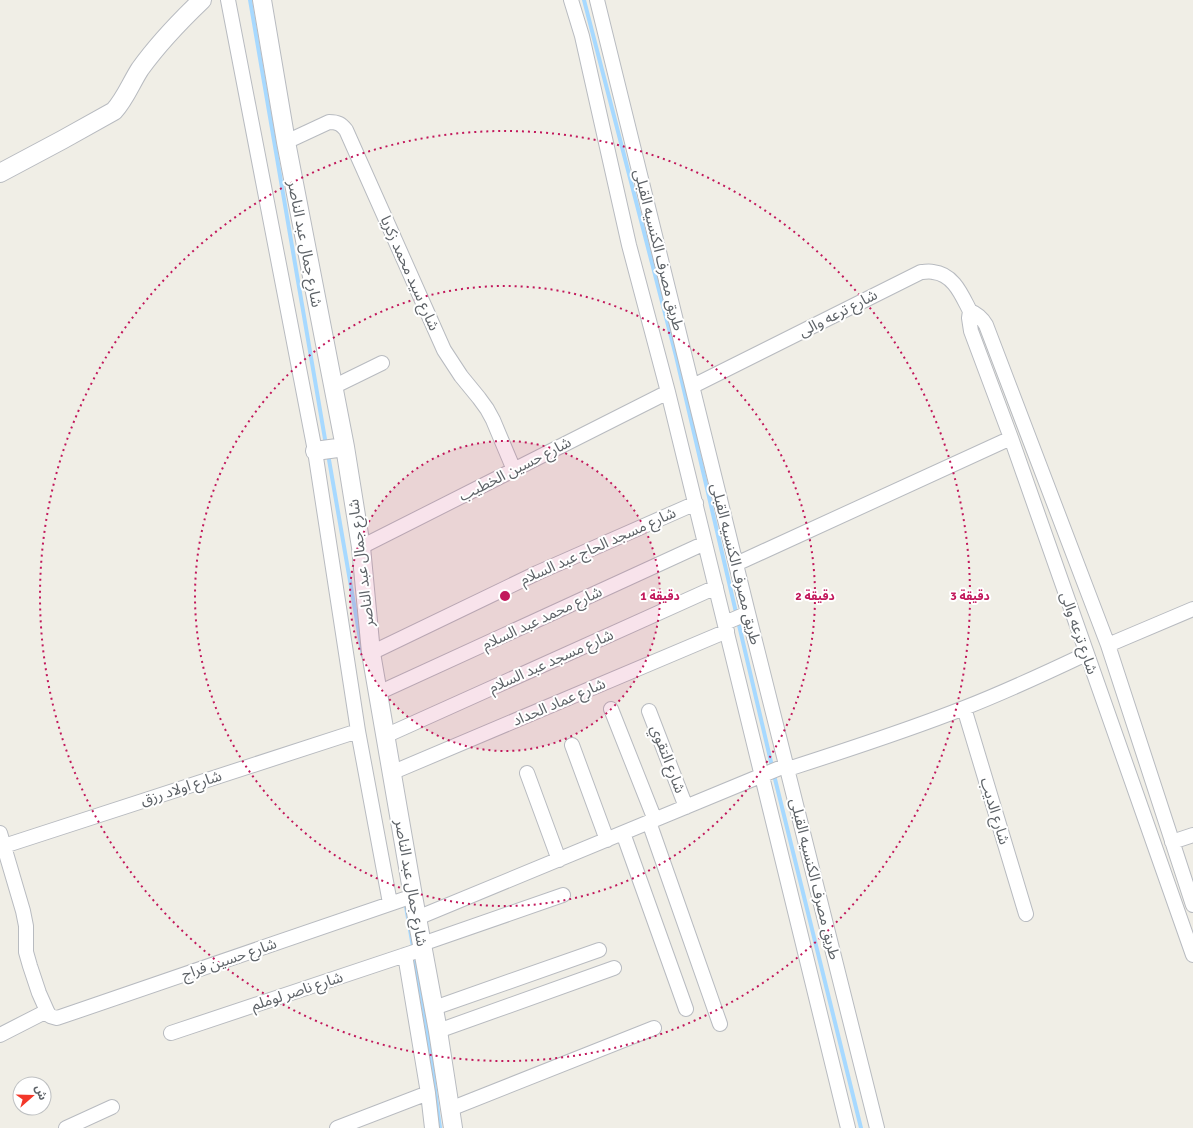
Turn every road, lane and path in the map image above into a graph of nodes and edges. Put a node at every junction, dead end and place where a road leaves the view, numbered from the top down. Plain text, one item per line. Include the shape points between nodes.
1 (202, 0) edge
2 (228, 0) edge
3 (262, 0) edge
4 (571, 0) edge
5 (597, 0) edge
6 (286, 142) junction
7 (0, 173) edge
8 (970, 311) junction
9 (382, 363) dead end
10 (693, 386) junction
11 (333, 387) junction
12 (668, 392) junction
13 (1010, 438) junction
14 (342, 447) junction
15 (318, 451) junction
16 (514, 470) junction
17 (696, 503) junction
18 (705, 543) junction
19 (361, 547) junction
20 (736, 564) junction
21 (716, 587) junction
22 (1193, 609) edge
23 (748, 614) junction
24 (726, 627) junction
25 (1108, 645) junction
26 (371, 653) junction
27 (1086, 654) junction
28 (378, 693) junction
29 (1127, 704) junction
30 (964, 708) junction
31 (611, 709) dead end
32 (649, 710) dead end
33 (1107, 713) junction
34 (358, 731) junction
35 (385, 736) junction
36 (572, 745) dead end
37 (787, 767) junction
38 (391, 773) junction
39 (527, 773) dead end
40 (762, 775) junction
41 (686, 807) junction
42 (652, 821) junction
43 (623, 833) junction
44 (1193, 835) edge
45 (2, 840) edge
46 (607, 840) junction
47 (1172, 842) junction
48 (559, 860) junction
49 (563, 895) dead end
50 (1192, 897) edge
51 (404, 899) junction
52 (1026, 914) dead end
53 (417, 918) junction
54 (416, 950) junction
55 (599, 950) dead end
56 (1193, 955) edge
57 (614, 968) dead end
58 (434, 1008) junction
59 (686, 1009) dead end
60 (47, 1011) junction
61 (720, 1024) dead end
62 (654, 1028) dead end
63 (438, 1031) junction
64 (171, 1033) dead end
65 (0, 1035) edge
66 (428, 1093) junction
67 (112, 1107) dead end
68 (450, 1109) junction
69 (66, 1128) edge
70 (337, 1128) edge
71 (432, 1128) edge
72 (453, 1128) edge
73 (848, 1128) edge
74 (877, 1128) edge

1 - 7 street via 154,52 114,111
2 - 15 street, شارع جمال عبد الناصر
3 - 6 street, شارع جمال عبد الناصر
4 - 12 street, طريق مصرف الكنسيه القبلى via 582,36 629,245
5 - 10 street, طريق مصرف الكنسيه القبلى
6 - 11 street, شارع جمال عبد الناصر
6 - 16 street, شارع سيد محمد زكريا via 329,122 336,122 346,130 444,350 486,409
8 - 10 street, شارع ترعه والى via 957,286 947,277 934,272 920,272
8 - 13 street, شارع ترعه والى via 971,331
8 - 25 street, شارع ترعه والى via 983,319 986,325
9 - 11 street
10 - 20 street, طريق مصرف الكنسيه القبلى
11 - 14 street, شارع جمال عبد الناصر
12 - 16 street, شارع حسين الخطيب
12 - 17 street, طريق مصرف الكنسيه القبلى
13 - 20 street
13 - 27 street, شارع ترعه والى
14 - 15 street
14 - 19 street, شارع جمال عبد الناصر
15 - 34 street, شارع جمال عبد الناصر
16 - 19 street, شارع حسين الخطيب
17 - 18 street, طريق مصرف الكنسيه القبلى
17 - 26 street, شارع مسجد الحاج عبد السلام via 538,573
18 - 21 street, طريق مصرف الكنسيه القبلى
18 - 28 street, شارع محمد عبد السلام
19 - 26 street, شارع جمال عبد الناصر
20 - 23 street, طريق مصرف الكنسيه القبلى
21 - 24 street, طريق مصرف الكنسيه القبلى
21 - 35 street, شارع مسجد عبد السلام
22 - 25 street
23 - 24 street, شارع عماد الحداد
23 - 37 street, طريق مصرف الكنسيه القبلى
24 - 38 street, شارع عماد الحداد
24 - 40 street, طريق مصرف الكنسيه القبلى
25 - 29 street, شارع ترعه والى
26 - 28 street, شارع جمال عبد الناصر
27 - 30 street
27 - 33 street, شارع ترعه والى
28 - 35 street, شارع جمال عبد الناصر
29 - 33 street
29 - 47 street, شارع ترعه والى
30 - 37 street via 876,740
30 - 52 street, شارع الديب
31 - 42 street
32 - 41 street, شارع التقوي
33 - 56 street, شارع ترعه والى
34 - 45 street, شارع اولاد رزق
34 - 51 street, شارع جمال عبد الناصر
35 - 38 street, شارع جمال عبد الناصر
36 - 46 street
37 - 40 street
37 - 74 street, طريق مصرف الكنسيه القبلى
38 - 51 street, شارع جمال عبد الناصر
39 - 48 street
40 - 41 street
40 - 73 street, طريق مصرف الكنسيه القبلى
41 - 42 street
42 - 43 street
42 - 61 street
43 - 46 street
43 - 59 street
44 - 47 street
45 - 60 street via 25,918 26,952
46 - 48 street
47 - 50 street, شارع ترعه والى
48 - 53 street
49 - 54 street, شارع ناصر لوملم
51 - 53 street, شارع جمال عبد الناصر
51 - 60 street, شارع حسين فراج via 57,1018 50,1016
53 - 54 street, شارع جمال عبد الناصر
54 - 58 street, شارع جمال عبد الناصر
54 - 64 street, شارع ناصر لوملم
54 - 66 street, شارع جمال عبد الناصر
55 - 58 street
57 - 63 street
58 - 63 street, شارع جمال عبد الناصر
60 - 65 street
62 - 68 street
63 - 68 street, شارع جمال عبد الناصر
66 - 70 street
66 - 71 street, شارع جمال عبد الناصر
67 - 69 street
68 - 72 street, شارع جمال عبد الناصر

